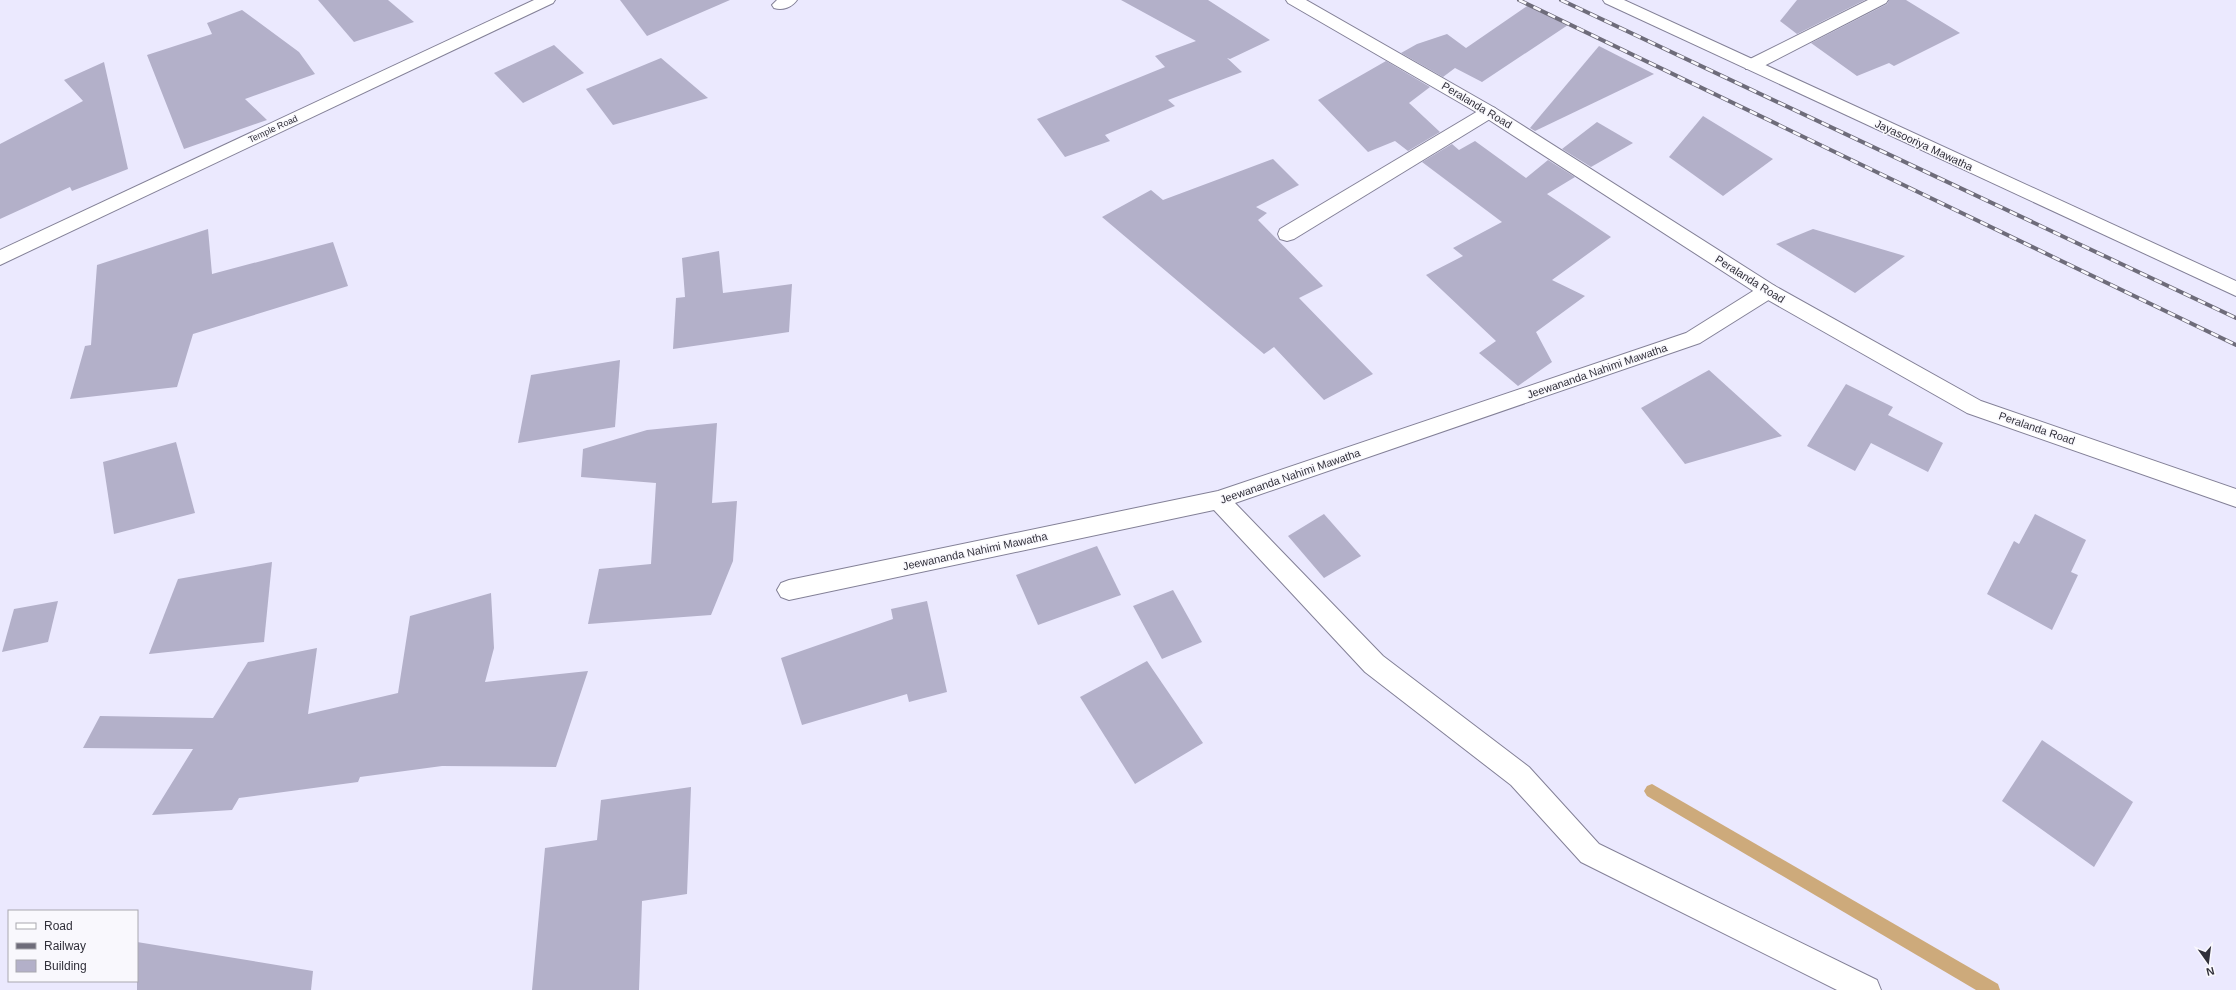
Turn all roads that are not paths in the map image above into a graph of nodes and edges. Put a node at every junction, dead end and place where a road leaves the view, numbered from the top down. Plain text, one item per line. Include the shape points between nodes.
1 (547, 0) edge
2 (1294, 0) edge
3 (1611, 0) edge
4 (1880, 0) edge
5 (1752, 65) junction
6 (1489, 112) junction
7 (1287, 234) dead end
8 (0, 258) edge
9 (2236, 289) edge
10 (1768, 291) junction
11 (2236, 498) edge
12 (1218, 500) junction
13 (789, 590) dead end
14 (1867, 990) edge

1 - 8 street, Temple Road
2 - 6 street, Peralanda Road
3 - 5 street, Jayasooriya Mawatha
4 - 5 street
5 - 9 street, Jayasooriya Mawatha
6 - 7 street
6 - 10 street, Peralanda Road
10 - 11 street, Peralanda Road via 1974,407
10 - 12 street, Jeewananda Nahimi Mawatha via 1693,338
12 - 13 street, Jeewananda Nahimi Mawatha
12 - 14 street via 1374,664 1520,776 1590,853

